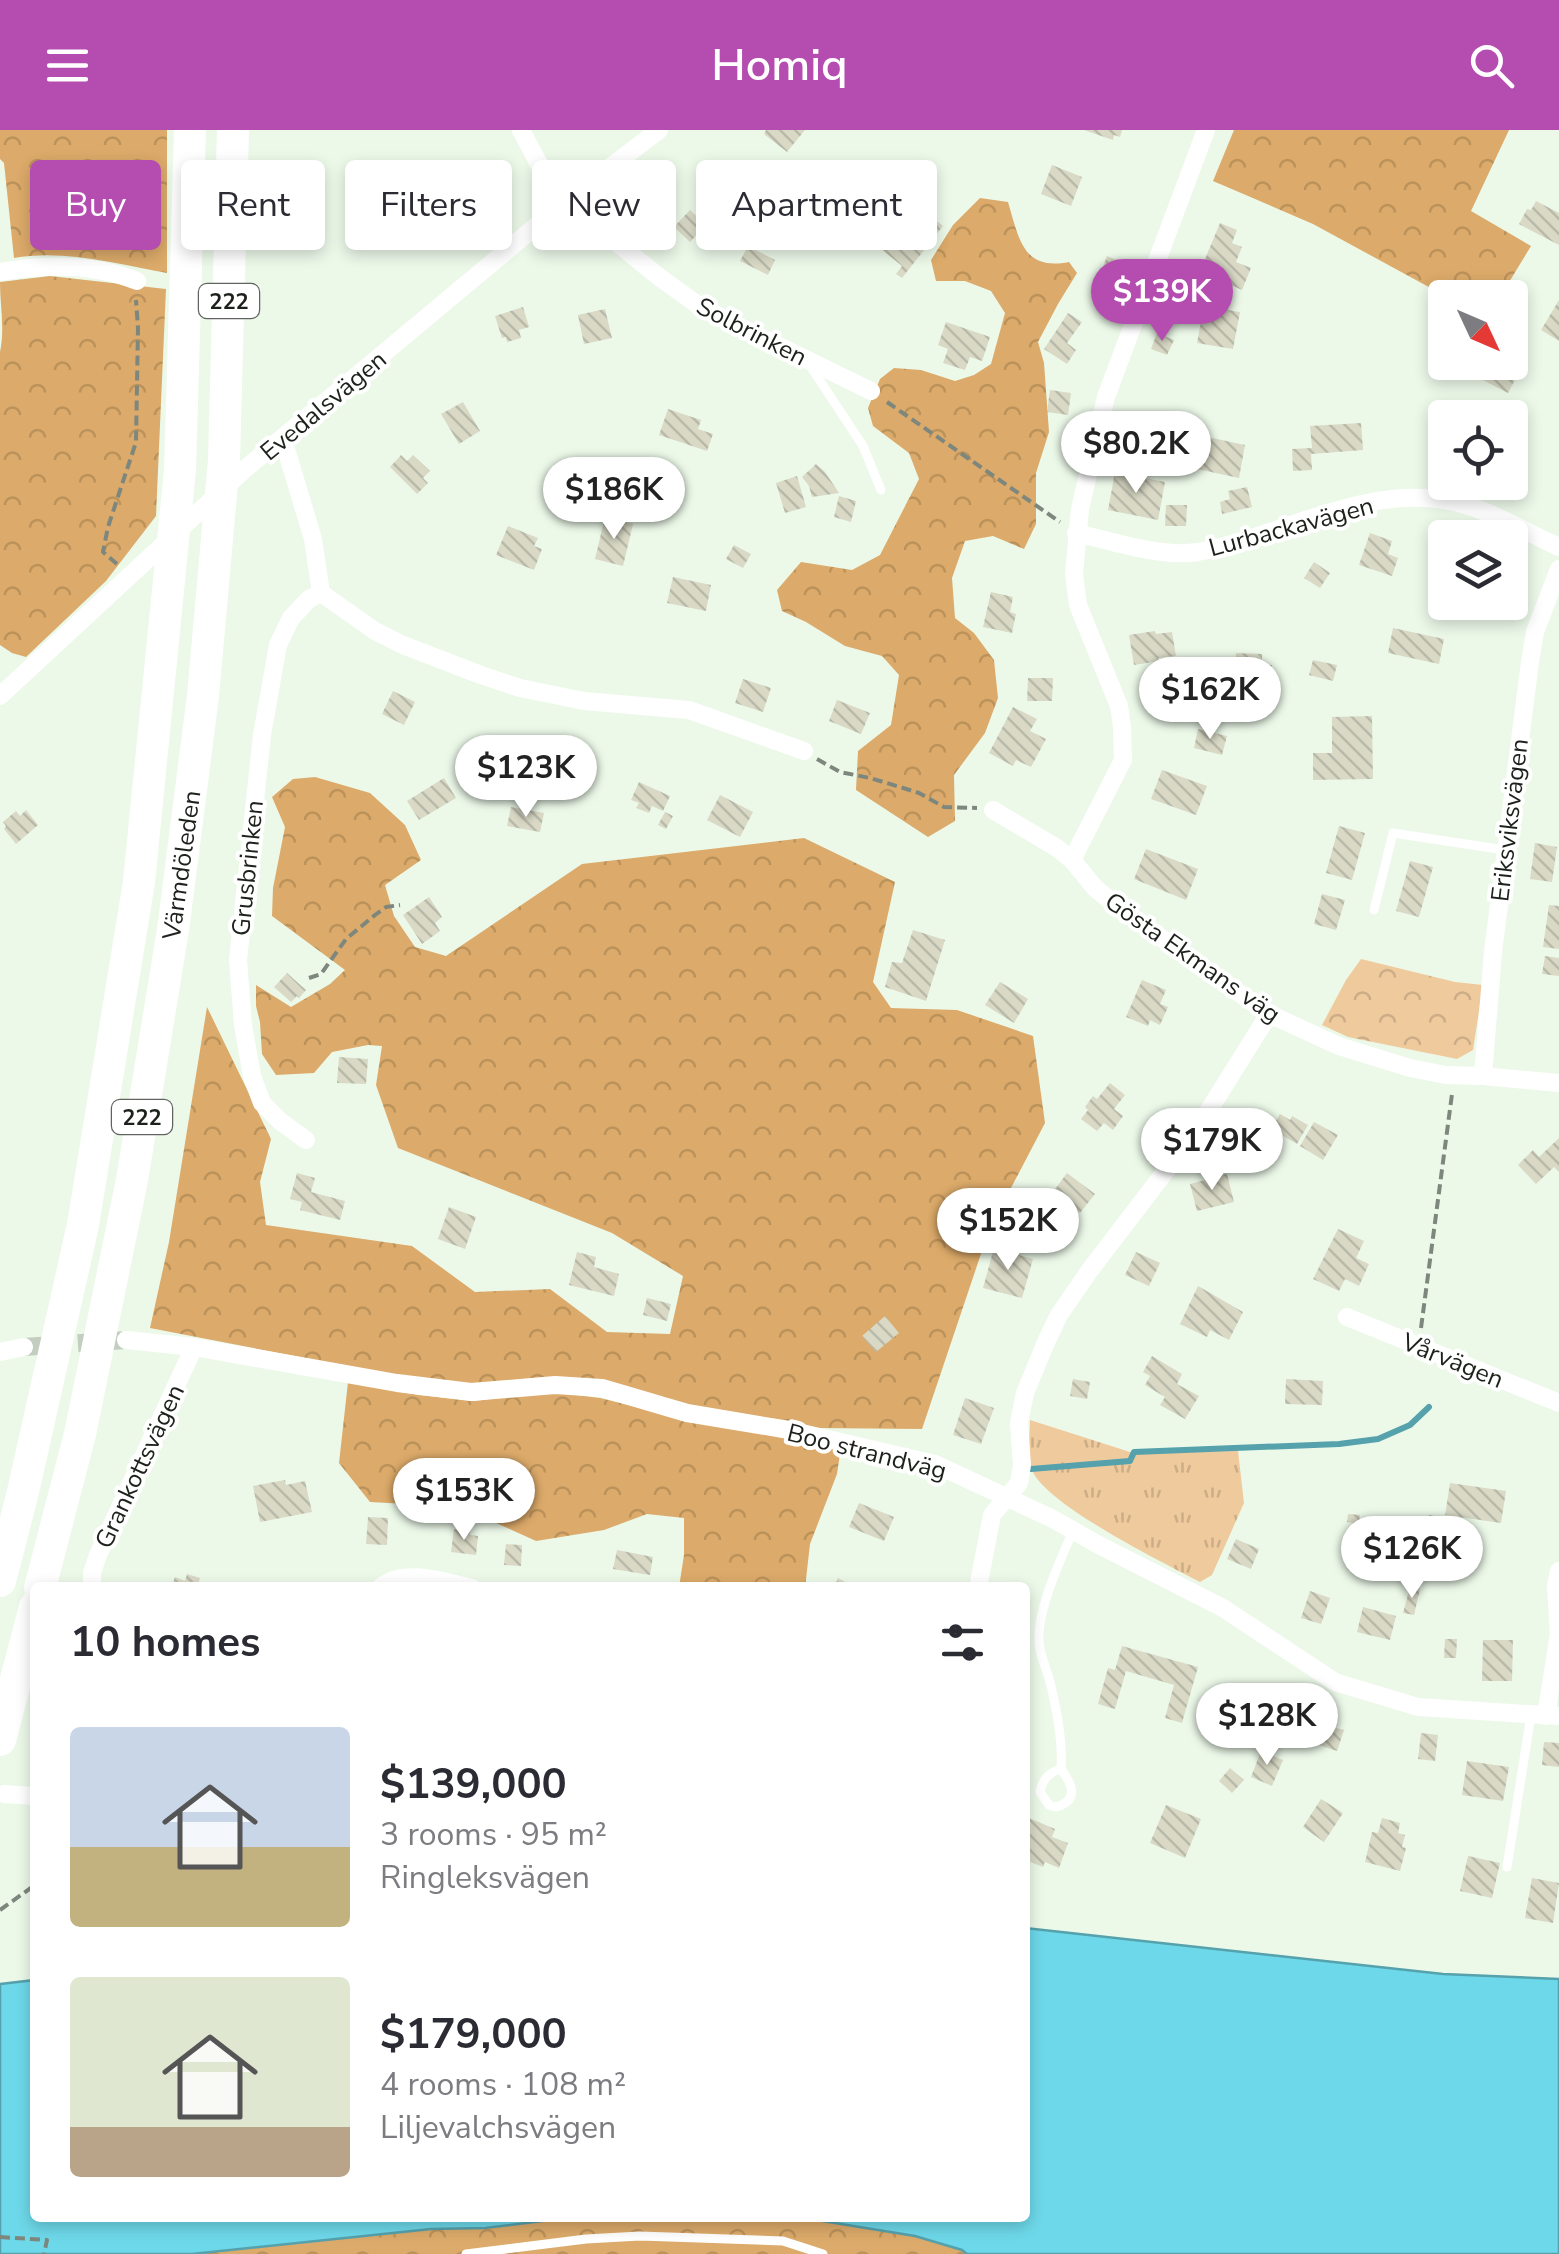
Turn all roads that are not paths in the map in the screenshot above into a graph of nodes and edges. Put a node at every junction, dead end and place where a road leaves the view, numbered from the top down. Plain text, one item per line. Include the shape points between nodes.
1 (190, 130) edge
2 (233, 130) edge
3 (521, 130) edge
4 (659, 130) edge
5 (1206, 130) edge
6 (537, 160) edge
7 (620, 160) edge
8 (532, 230) edge
9 (626, 250) edge
10 (0, 272) edge
11 (137, 281) road end
12 (805, 358) junction
13 (871, 391) road end
14 (283, 439) junction
15 (881, 490) dead end
16 (1076, 533) junction
17 (1559, 547) edge
18 (1559, 569) edge
19 (321, 593) junction
20 (0, 696) edge
21 (804, 751) road end
22 (993, 810) road end
23 (1505, 850) junction
24 (1072, 860) junction
25 (1374, 910) dead end
26 (1269, 1014) junction
27 (1483, 1076) junction
28 (1559, 1083) edge
29 (306, 1140) dead end
30 (1347, 1318) dead end
31 (126, 1340) tunnel mouth
32 (24, 1347) tunnel mouth
33 (194, 1347) junction
34 (0, 1352) edge
35 (1559, 1403) edge
36 (1008, 1498) junction
37 (1074, 1530) junction
38 (1559, 1571) edge
39 (0, 1581) edge
40 (42, 1582) edge
41 (92, 1582) edge
42 (385, 1582) edge
43 (435, 1582) edge
44 (979, 1582) edge
45 (30, 1625) edge
46 (1545, 1716) edge
47 (0, 1740) edge
48 (1061, 1769) dead end
49 (4, 1794) dead end
50 (30, 1796) edge
51 (1507, 1867) dead end
52 (466, 2254) edge
53 (823, 2254) edge

1 - 39 highway, Värmdöleden / 222 via 180,470 139,882 84,1224
2 - 40 highway, Värmdöleden / 222 via 223,471 173,930 132,1180 80,1434
3 - 6 street, Solbrinken
4 - 7 street, Evedalsvägen
5 - 16 street via 1106,396
8 - 14 street, Evedalsvägen
9 - 12 street, Solbrinken via 705,310
10 - 11 street via 75,266
12 - 13 street, Solbrinken
12 - 15 lane via 863,446
14 - 19 street via 313,539
14 - 20 street, Evedalsvägen
16 - 17 street, Lurbackavägen via 1196,552 1364,504 1418,498 1467,506
16 - 24 street via 1078,606 1120,706 1123,760
18 - 23 street, Eriksviksvägen via 1530,662
19 - 21 street via 403,645 480,675 584,701 689,710
19 - 29 street, Grusbrinken via 291,618 278,645 238,960 246,1042 262,1104
22 - 24 street, Gösta Ekmans väg
23 - 25 lane via 1392,833
23 - 27 street, Eriksviksvägen
24 - 26 street, Gösta Ekmans väg via 1122,910
26 - 27 street, Gösta Ekmans väg via 1369,1057
26 - 36 street via 1194,1134 1090,1270 1046,1340 1025,1393 1022,1465
27 - 28 street, Gösta Ekmans väg
30 - 35 street, Vårvägen
31 - 33 street, Boo strandväg
32 - 34 street
33 - 36 street, Boo strandväg via 471,1392 602,1388 687,1414 935,1464
33 - 41 street, Grankottsvägen via 98,1555
36 - 37 street, Boo strandväg
36 - 44 street via 992,1516
37 - 46 street, Boo strandväg via 1223,1608 1335,1682 1418,1707
37 - 48 lane via 1039,1630
38 - 46 street via 1559,1634
42 - 43 street via 398,1576
45 - 47 highway
46 - 51 lane
49 - 50 street
52 - 53 lane via 640,2236 783,2241

